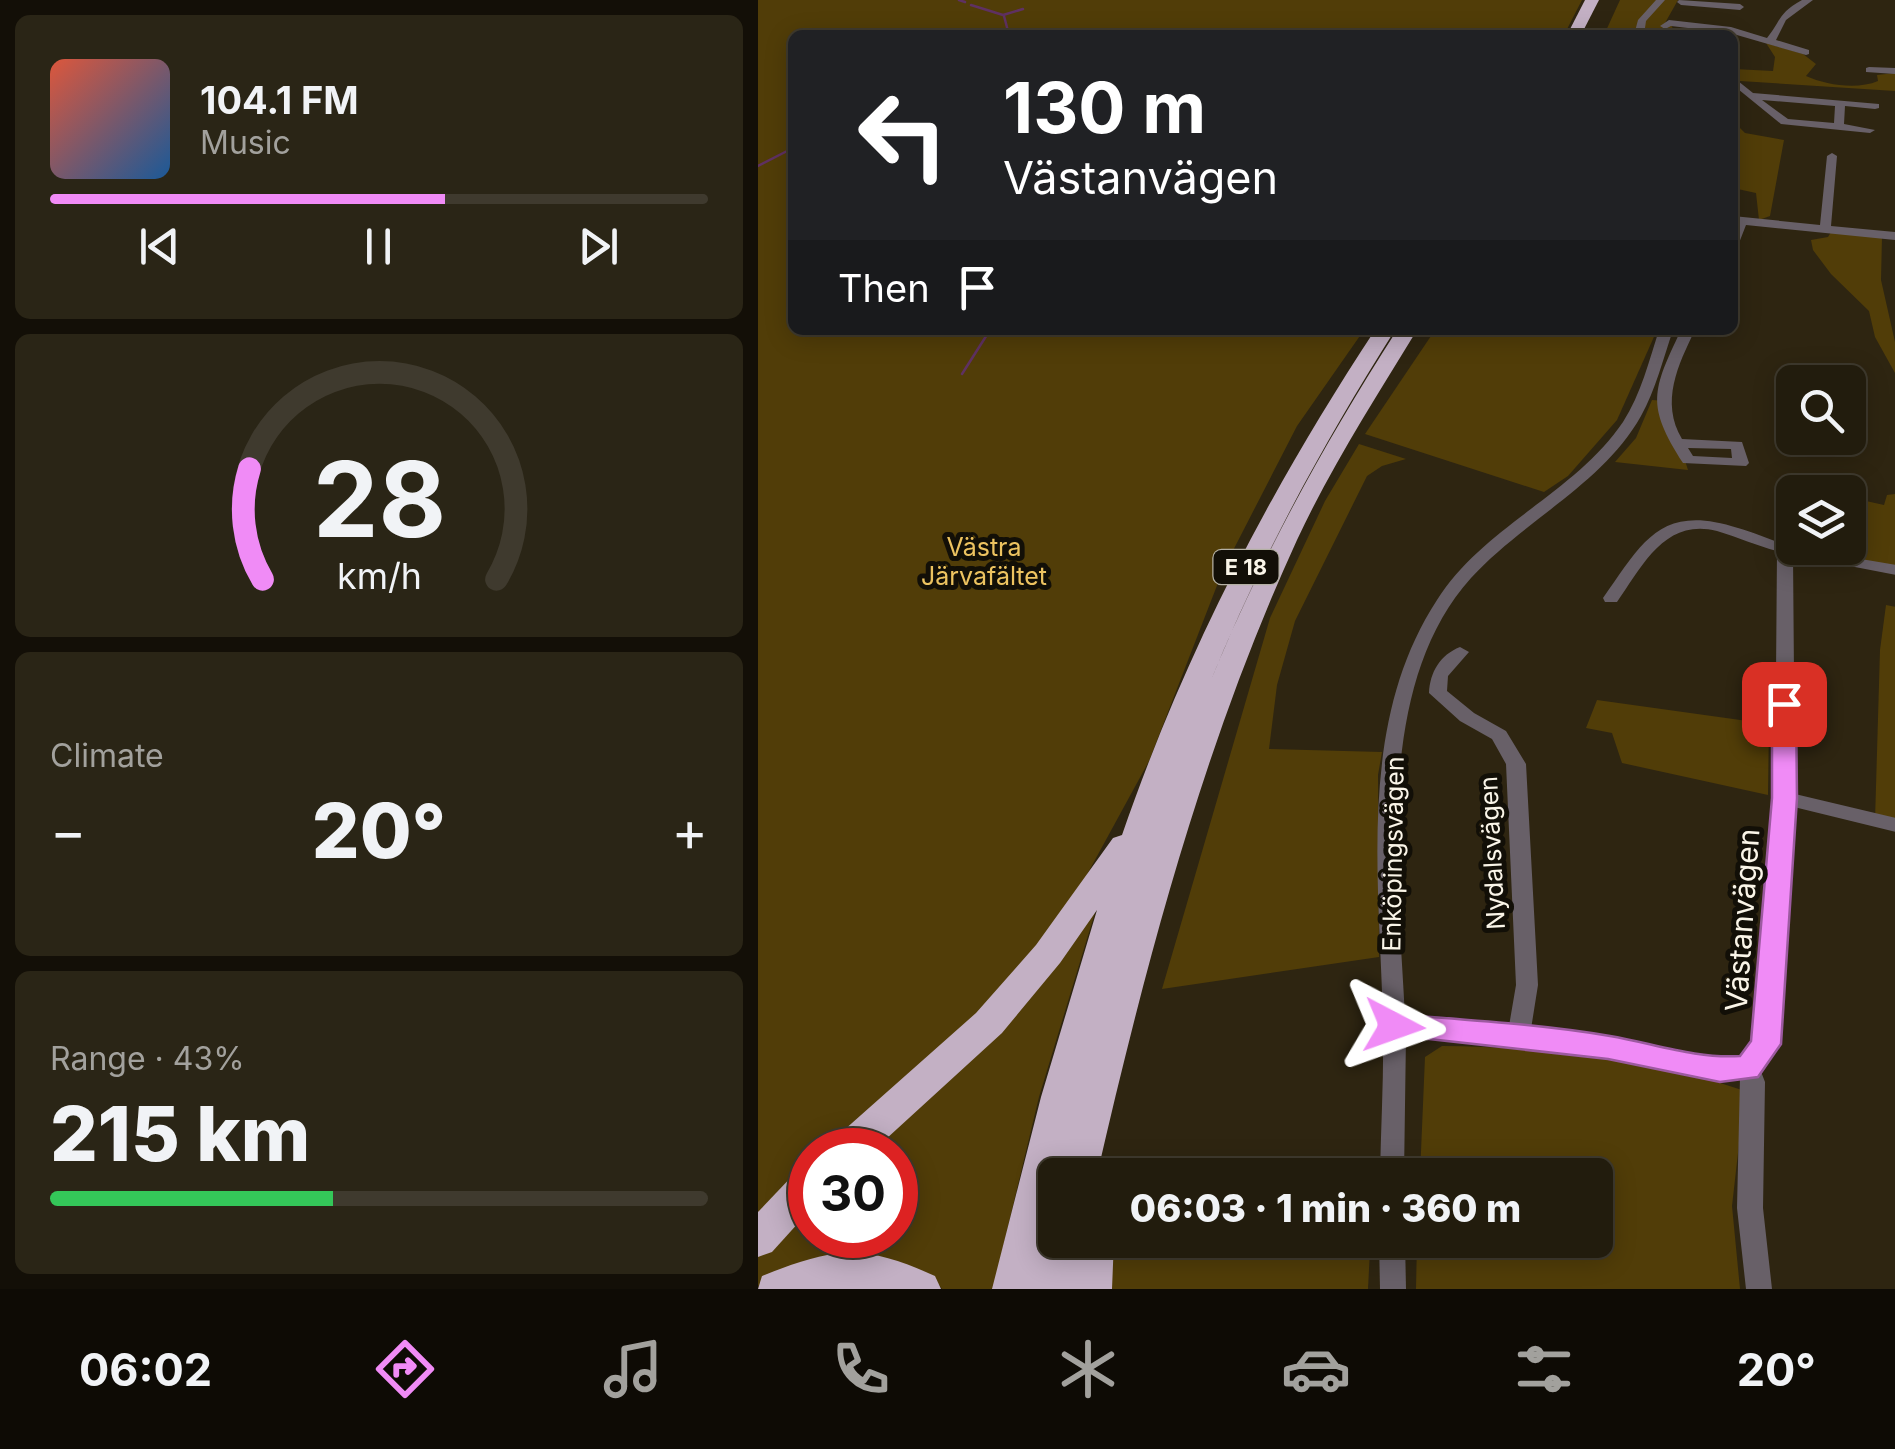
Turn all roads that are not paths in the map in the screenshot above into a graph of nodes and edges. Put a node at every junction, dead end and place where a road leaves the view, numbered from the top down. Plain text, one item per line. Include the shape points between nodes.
1 (1592, 0) edge
2 (1606, 0) edge
3 (1661, 0) edge
4 (1809, 0) edge
5 (1680, 4) edge
6 (1740, 7) dead end
7 (1732, 16) dead end
8 (1577, 30) edge
9 (1591, 30) edge
10 (1640, 30) edge
11 (1705, 30) edge
12 (1738, 35) edge
13 (1767, 40) junction
14 (1806, 52) dead end
15 (1869, 70) dead end
16 (1896, 71) edge
17 (1738, 85) edge
18 (1750, 96) junction
19 (1840, 103) junction
20 (1875, 106) dead end
21 (1785, 122) junction
22 (1839, 127) junction
23 (1870, 130) dead end
24 (1785, 138) dead end
25 (1832, 156) dead end
26 (1738, 220) edge
27 (1824, 229) junction
28 (1896, 236) edge
29 (1382, 335) edge
30 (1404, 335) edge
31 (1664, 335) edge
32 (1686, 335) edge
33 (1678, 443) dead end
34 (1776, 546) edge
35 (1866, 564) edge
36 (1785, 565) edge
37 (1896, 570) edge
38 (1611, 598) dead end
39 (1460, 652) dead end
40 (1784, 798) junction
41 (1142, 820) junction
42 (1896, 826) edge
43 (1394, 1026) junction
44 (1519, 1036) junction
45 (1748, 1068) junction
46 (1102, 1071) junction
47 (872, 1128) edge
48 (1082, 1158) edge
49 (1098, 1158) edge
50 (1392, 1158) edge
51 (788, 1208) edge
52 (758, 1240) edge
53 (1060, 1258) edge
54 (1093, 1258) edge
55 (1392, 1258) edge
56 (776, 1289) edge
57 (920, 1289) edge
58 (1012, 1289) edge
59 (1054, 1289) edge
60 (1091, 1289) edge
61 (1392, 1289) edge
62 (1758, 1289) edge

1 - 8 highway
2 - 9 highway
3 - 10 street
4 - 13 street via 1786,13
5 - 6 street
5 - 7 street
5 - 11 street via 1667,24
12 - 13 street
13 - 14 street
15 - 16 street
17 - 18 street
18 - 19 street
18 - 21 street
19 - 20 street
19 - 22 street
21 - 22 street
21 - 24 street
22 - 23 street
25 - 27 street
26 - 27 street
27 - 28 street
29 - 41 highway, E 18 via 1262,535 1206,655
30 - 46 highway, E 18 via 1312,488 1233,658 1172,823
31 - 43 street, Enköpingsvägen via 1628,426 1581,478 1474,566 1429,630 1397,728 1389,786
32 - 33 street via 1666,383 1664,418
34 - 38 street via 1698,523 1680,525 1644,554
35 - 37 street
36 - 40 street, Västanvägen
39 - 44 street, Nydalsvägen via 1439,675 1438,693 1499,735 1516,764 1527,984
40 - 42 street
40 - 45 street, Västanvägen via 1766,1044
41 - 47 highway via 1048,954 989,1023
41 - 58 highway, E 18 via 1066,1068
43 - 44 street
43 - 50 street, Enköpingsvägen
44 - 45 street via 1720,1070
45 - 62 street, Västanvägen
46 - 48 highway, E 18
46 - 49 highway
51 - 52 highway
53 - 59 highway
54 - 60 highway
55 - 61 street
56 - 57 highway via 849,1269 892,1274

